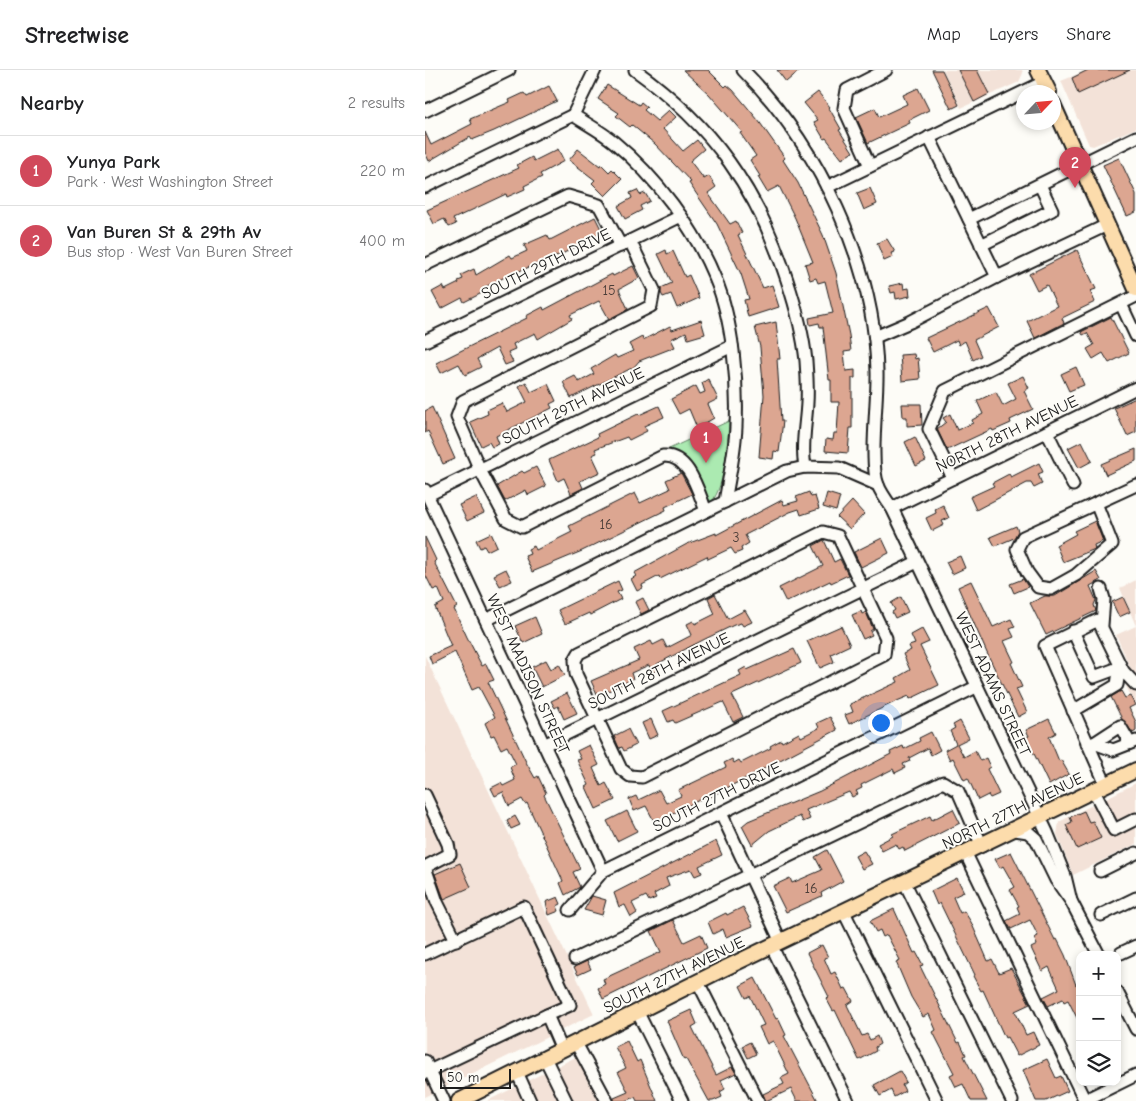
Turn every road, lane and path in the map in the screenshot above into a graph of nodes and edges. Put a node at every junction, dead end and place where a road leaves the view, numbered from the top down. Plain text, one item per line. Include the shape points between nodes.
1 (509, 70) edge
2 (595, 70) edge
3 (635, 70) edge
4 (743, 70) edge
5 (886, 70) edge
6 (1043, 77) edge
7 (425, 111) edge
8 (573, 115) junction
9 (1061, 121) edge
10 (929, 137) junction
11 (1136, 137) edge
12 (1080, 163) junction
13 (870, 166) junction
14 (1040, 185) junction
15 (827, 187) junction
16 (425, 188) edge
17 (681, 216) junction
18 (969, 220) junction
19 (1107, 225) junction
20 (626, 244) junction
21 (981, 245) junction
22 (425, 266) edge
23 (997, 277) junction
24 (1136, 290) edge
25 (1136, 296) edge
26 (1121, 304) junction
27 (1136, 336) edge
28 (875, 337) junction
29 (425, 342) edge
30 (732, 346) junction
31 (1136, 388) edge
32 (1047, 432) junction
33 (805, 467) junction
34 (480, 470) junction
35 (953, 478) junction
36 (878, 485) junction
37 (1073, 485) dead end
38 (1136, 485) edge
39 (426, 493) edge
40 (725, 502) junction
41 (1096, 503) junction
42 (892, 508) junction
43 (706, 511) junction
44 (917, 562) junction
45 (862, 589) junction
46 (1101, 589) dead end
47 (486, 620) junction
48 (1102, 625) junction
49 (1073, 631) junction
50 (1122, 669) junction
51 (1136, 685) edge
52 (976, 688) junction
53 (1073, 711) junction
54 (596, 720) junction
55 (1133, 742) edge
56 (1090, 743) junction
57 (544, 745) junction
58 (1136, 770) edge
59 (1100, 788) junction
60 (425, 796) edge
61 (721, 813) junction
62 (1039, 818) junction
63 (1136, 819) edge
64 (1015, 830) junction
65 (983, 846) junction
66 (1136, 853) edge
67 (966, 854) junction
68 (425, 867) edge
69 (603, 871) junction
70 (1100, 871) dead end
71 (751, 876) junction
72 (905, 883) junction
73 (1136, 898) edge
74 (1071, 901) junction
75 (569, 910) dead end
76 (844, 912) junction
77 (1101, 915) dead end
78 (456, 940) junction
79 (776, 944) junction
80 (1136, 946) edge
81 (1097, 951) edge
82 (1121, 953) dead end
83 (425, 954) edge
84 (575, 959) dead end
85 (698, 982) junction
86 (1119, 996) edge
87 (638, 1012) junction
88 (547, 1016) junction
89 (1136, 1029) edge
90 (576, 1043) junction
91 (562, 1050) junction
92 (545, 1058) junction
93 (427, 1068) edge
94 (517, 1072) junction
95 (1136, 1075) edge
96 (444, 1101) edge
97 (459, 1101) edge
98 (530, 1101) edge
99 (565, 1101) edge
100 (607, 1101) edge
101 (682, 1101) edge
102 (758, 1101) edge
103 (848, 1101) edge
104 (937, 1101) edge
105 (1012, 1101) edge
106 (1085, 1101) edge

1 - 7 street
2 - 8 street
3 - 33 street via 667,93 693,118 733,166 763,216 800,319 807,400
4 - 15 street, WEST ADAMS STREET via 784,117
5 - 13 street via 847,90 844,108
6 - 10 street
8 - 16 street
8 - 17 street via 613,141 645,171
9 - 12 main road
10 - 13 street
10 - 18 street
11 - 12 street
12 - 14 street
12 - 19 main road
13 - 15 street
14 - 18 street
14 - 21 street via 1052,210
15 - 28 street, WEST ADAMS STREET via 847,229
17 - 20 street, SOUTH 29TH DRIVE
17 - 30 street via 715,278
18 - 21 street
19 - 23 street
19 - 24 main road
20 - 22 street via 599,205 568,196
20 - 29 street, SOUTH 29TH DRIVE
20 - 34 street via 654,290 651,306 463,401 457,417
21 - 23 street
23 - 28 street
25 - 26 street
26 - 27 street
26 - 35 street via 945,391 929,429
28 - 36 street, WEST ADAMS STREET
30 - 34 street, SOUTH 29TH AVENUE
30 - 40 street via 736,428
31 - 32 street, NORTH 28TH AVENUE
32 - 35 street, NORTH 28TH AVENUE
32 - 37 street
33 - 36 street via 839,468
33 - 40 street via 787,471
34 - 39 street, SOUTH 29TH AVENUE
34 - 43 street via 506,519 522,527 663,456 671,456 684,464
35 - 42 street, NORTH 28TH AVENUE
36 - 42 street, WEST ADAMS STREET
38 - 41 street
39 - 47 street, WEST MADISON STREET
40 - 43 street
41 - 41 street via 1023,537 1017,549 1038,587 1051,589 1076,575 1112,544
42 - 44 street, WEST ADAMS STREET
43 - 47 street
44 - 45 street
44 - 52 street, WEST ADAMS STREET
45 - 54 street, SOUTH 28TH AVENUE
45 - 54 street via 838,536 823,532 813,536 579,653 575,660 576,674
45 - 54 street via 886,638 884,655 642,776 630,776 621,769
46 - 48 street via 1104,599
47 - 57 street, WEST MADISON STREET
48 - 49 street via 1095,620
48 - 50 street
49 - 50 street via 1094,677
49 - 53 street via 1045,646
50 - 51 street
50 - 53 street via 1117,685
52 - 61 street, SOUTH 27TH DRIVE
52 - 62 street, WEST ADAMS STREET
53 - 56 street
54 - 57 street, SOUTH 28TH AVENUE
55 - 56 street via 1113,750
55 - 56 street via 1121,726
56 - 59 street
57 - 69 street, WEST MADISON STREET
58 - 59 main road, NORTH 27TH AVENUE
59 - 62 main road, NORTH 27TH AVENUE
59 - 63 street via 1114,830
60 - 68 street via 450,854
61 - 69 street, SOUTH 27TH DRIVE
61 - 71 street
62 - 64 main road, NORTH 27TH AVENUE
62 - 74 street, WEST ADAMS STREET via 1065,876
64 - 65 main road, NORTH 27TH AVENUE
64 - 74 street, WEST ADAMS STREET via 1032,834
65 - 67 main road, NORTH 27TH AVENUE
65 - 71 street via 958,791 943,782
66 - 70 street
67 - 72 main road, NORTH 27TH AVENUE
67 - 106 street
68 - 78 street via 437,902
69 - 75 street
71 - 79 street
71 - 84 street
72 - 76 main road, SOUTH 27TH AVENUE
72 - 105 street
73 - 77 street
74 - 81 street, WEST ADAMS STREET
76 - 79 main road, SOUTH 27TH AVENUE
76 - 104 street
78 - 83 street
78 - 88 street via 524,907 570,1005
79 - 85 main road, SOUTH 27TH AVENUE
79 - 103 street
80 - 82 street
85 - 87 main road, SOUTH 27TH AVENUE
85 - 102 street
86 - 89 street
87 - 90 main road, SOUTH 27TH AVENUE
87 - 101 street
88 - 91 street
88 - 93 street
90 - 91 main road, SOUTH 27TH AVENUE
90 - 100 street
91 - 92 main road, SOUTH 27TH AVENUE
92 - 94 main road, SOUTH 27TH AVENUE
92 - 99 street
93 - 96 street
94 - 97 main road, SOUTH 27TH AVENUE
94 - 98 street
95 - 106 street

